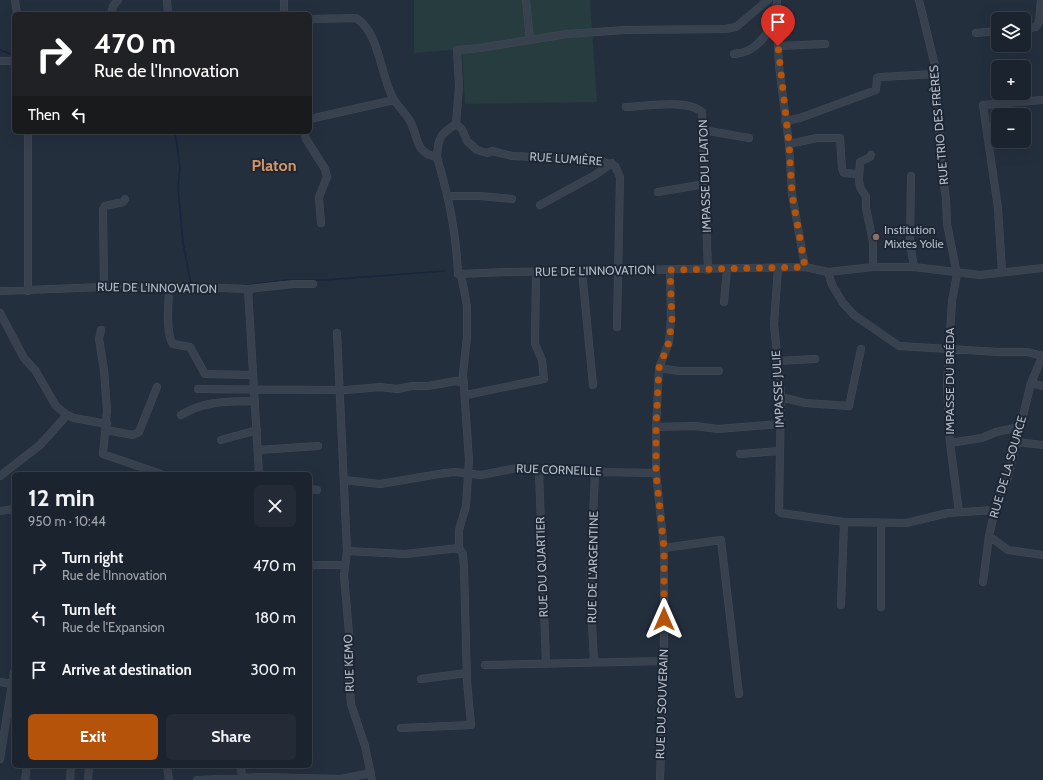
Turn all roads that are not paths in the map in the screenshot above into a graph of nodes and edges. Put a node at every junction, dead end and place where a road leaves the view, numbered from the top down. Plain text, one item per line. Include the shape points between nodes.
1 (15, 0) edge
2 (118, 0) edge
3 (167, 0) edge
4 (284, 0) edge
5 (526, 0) edge
6 (768, 0) edge
7 (777, 0) edge
8 (919, 0) edge
9 (1041, 0) edge
10 (17, 12) edge
11 (112, 12) edge
12 (168, 12) edge
13 (284, 12) edge
14 (776, 15) junction
15 (1042, 17) edge
16 (312, 19) edge
17 (1031, 28) edge
18 (991, 32) edge
19 (976, 33) dead end
20 (530, 40) junction
21 (825, 44) dead end
22 (778, 46) junction
23 (734, 54) dead end
24 (0, 61) edge
25 (12, 61) edge
26 (935, 74) junction
27 (394, 100) junction
28 (1043, 100) edge
29 (626, 107) dead end
30 (312, 119) edge
31 (785, 121) junction
32 (456, 124) junction
33 (703, 130) junction
34 (28, 134) edge
35 (305, 134) edge
36 (749, 138) dead end
37 (789, 144) junction
38 (871, 155) dead end
39 (437, 156) junction
40 (612, 163) junction
41 (858, 174) junction
42 (911, 176) dead end
43 (705, 184) junction
44 (658, 192) dead end
45 (449, 196) junction
46 (125, 199) dead end
47 (512, 199) dead end
48 (540, 205) dead end
49 (321, 223) dead end
50 (805, 267) junction
51 (873, 267) junction
52 (914, 267) junction
53 (778, 268) junction
54 (1043, 268) edge
55 (727, 269) junction
56 (618, 270) junction
57 (670, 270) junction
58 (708, 270) junction
59 (536, 272) junction
60 (582, 272) junction
61 (828, 272) junction
62 (1002, 272) junction
63 (460, 274) junction
64 (957, 274) junction
65 (313, 284) dead end
66 (104, 286) junction
67 (169, 286) junction
68 (248, 290) junction
69 (0, 291) edge
70 (28, 291) junction
71 (724, 302) dead end
72 (0, 314) edge
73 (617, 327) dead end
74 (101, 330) dead end
75 (337, 332) dead end
76 (948, 348) junction
77 (861, 349) dead end
78 (1043, 356) edge
79 (815, 359) dead end
80 (777, 361) junction
81 (659, 368) junction
82 (719, 371) dead end
83 (253, 375) junction
84 (464, 383) junction
85 (1031, 383) junction
86 (593, 385) dead end
87 (1043, 386) edge
88 (157, 387) dead end
89 (254, 388) junction
90 (198, 389) dead end
91 (340, 390) junction
92 (466, 395) junction
93 (781, 397) junction
94 (255, 401) junction
95 (66, 415) junction
96 (180, 415) dead end
97 (780, 424) junction
98 (106, 427) junction
99 (656, 427) junction
100 (1020, 427) junction
101 (256, 430) junction
102 (221, 440) dead end
103 (1017, 442) junction
104 (950, 443) junction
105 (1043, 445) edge
106 (318, 446) dead end
107 (258, 450) junction
108 (780, 451) junction
109 (740, 454) dead end
110 (539, 471) junction
111 (155, 472) edge
112 (259, 472) edge
113 (595, 472) junction
114 (656, 473) junction
115 (469, 475) junction
116 (0, 476) edge
117 (344, 480) junction
118 (12, 509) edge
119 (995, 510) junction
120 (0, 511) edge
121 (959, 512) junction
122 (844, 522) junction
123 (880, 522) junction
124 (989, 536) junction
125 (459, 548) junction
126 (664, 548) junction
127 (347, 551) junction
128 (1043, 555) edge
129 (312, 565) edge
130 (344, 565) junction
131 (983, 582) dead end
132 (841, 605) dead end
133 (881, 607) dead end
134 (664, 661) junction
135 (594, 662) junction
136 (546, 664) junction
137 (485, 665) dead end
138 (467, 673) junction
139 (421, 679) dead end
140 (12, 680) edge
141 (0, 682) edge
142 (11, 684) junction
143 (739, 694) dead end
144 (401, 728) dead end
145 (0, 759) edge
146 (27, 768) edge
147 (71, 768) edge
148 (89, 768) edge
149 (167, 768) edge
150 (241, 768) edge
151 (372, 776) edge
152 (242, 779) edge
153 (305, 779) edge
154 (341, 779) edge
155 (25, 780) edge
156 (70, 780) edge
157 (88, 780) edge
158 (169, 780) edge
159 (197, 780) edge
160 (660, 780) edge

1 - 10 street
2 - 11 street
3 - 12 street
4 - 13 street
5 - 20 street
6 - 20 street via 736,27 731,28 625,30 567,34
7 - 14 street
8 - 26 street, RUE TRIO DES FRÈRES
9 - 15 street
14 - 22 street via 780,26
14 - 23 street via 773,24 757,44 747,51
15 - 17 street via 1036,27
16 - 27 street via 356,18 362,22 380,58
18 - 19 street
20 - 32 street via 457,50 459,86
21 - 22 street
22 - 31 street
24 - 25 street
26 - 31 street via 877,78 876,90
26 - 64 street, RUE TRIO DES FRÈRES via 933,82 937,99 947,224
27 - 30 street
27 - 39 street via 410,120 422,151
28 - 62 street via 983,105 998,208
29 - 33 street, IMPASSE DU PLATON via 687,105 698,108 702,112
31 - 37 street
32 - 39 street via 446,130 438,140
32 - 40 street, RUE LUMIÈRE via 462,129 467,141 477,150 487,153
33 - 36 street
33 - 43 street, IMPASSE DU PLATON
34 - 70 street
35 - 49 street via 325,169 327,178 319,197
37 - 41 street via 817,138 840,138 844,173
37 - 50 street via 792,194
38 - 41 street via 860,162
39 - 45 street
40 - 48 street
40 - 56 street, RUE LUMIÈRE via 618,169 620,178
41 - 51 street via 860,187 866,197 873,242
42 - 52 street via 910,243
43 - 44 street
43 - 58 street, IMPASSE DU PLATON
45 - 47 street
45 - 63 street
46 - 66 street via 103,209
50 - 53 street, RUE DE L'INNOVATION
50 - 61 street, RUE DE L'INNOVATION
51 - 52 street, RUE DE L'INNOVATION
51 - 61 street, RUE DE L'INNOVATION
52 - 64 street, RUE DE L'INNOVATION
53 - 55 street, RUE DE L'INNOVATION
53 - 80 street, IMPASSE JULIE via 774,324
54 - 62 street, RUE DE L'INNOVATION
55 - 58 street, RUE DE L'INNOVATION
55 - 71 street
56 - 57 street, RUE DE L'INNOVATION
56 - 60 street, RUE DE L'INNOVATION
56 - 73 street, RUE LUMIÈRE
57 - 58 street, RUE DE L'INNOVATION
57 - 81 street, RUE DU SOUVERAIN via 672,319 669,342
59 - 60 street, RUE DE L'INNOVATION
59 - 63 street, RUE DE L'INNOVATION
59 - 92 street via 535,344 542,360 544,379
60 - 86 street
61 - 76 street via 832,284 854,315 886,339 900,346
62 - 64 street, RUE DE L'INNOVATION via 980,275
63 - 84 street via 467,306
64 - 76 street, IMPASSE DU BRÉDA
65 - 68 street, RUE DE L'INNOVATION
66 - 67 street, RUE DE L'INNOVATION
66 - 70 street, RUE DE L'INNOVATION
67 - 68 street, RUE DE L'INNOVATION
67 - 83 street via 170,341 173,344 190,347 205,374
68 - 83 street
69 - 70 street, RUE DE L'INNOVATION
72 - 95 street via 24,358 35,370 56,406
74 - 98 street via 99,339 104,370
75 - 91 street, RUE KEMO
76 - 78 street via 1027,352
76 - 104 street, IMPASSE DU BRÉDA
77 - 93 street via 848,406 805,403
78 - 85 street, RUE DE LA SOURCE
79 - 80 street
80 - 93 street, IMPASSE JULIE
81 - 82 street
81 - 99 street, RUE DU SOUVERAIN
83 - 89 street
84 - 91 street via 456,381 397,389 380,387
84 - 92 street
85 - 87 street
85 - 100 street, RUE DE LA SOURCE
88 - 98 street via 139,432 133,435
89 - 90 street
89 - 91 street
89 - 94 street
91 - 117 street, RUE KEMO
92 - 115 street
93 - 97 street, IMPASSE JULIE
94 - 96 street via 199,405
94 - 101 street
95 - 98 street
95 - 116 street via 40,445
97 - 99 street via 718,429 695,426
97 - 108 street, IMPASSE JULIE
98 - 111 street via 102,451 104,454
99 - 114 street, RUE DU SOUVERAIN
100 - 103 street, RUE DE LA SOURCE
100 - 104 street via 982,438
101 - 102 street
101 - 107 street
103 - 105 street
103 - 119 street, RUE DE LA SOURCE via 1008,477
104 - 121 street, IMPASSE DU BRÉDA
106 - 107 street
107 - 112 street
108 - 109 street
108 - 122 street, IMPASSE JULIE via 779,511 784,515
110 - 113 street, RUE CORNEILLE
110 - 115 street, RUE CORNEILLE via 511,468
110 - 136 street, RUE DU QUARTIER
113 - 114 street, RUE CORNEILLE
113 - 135 street, RUE DE L'ARGENTINE via 590,584
114 - 126 street, RUE DU SOUVERAIN
115 - 117 street, RUE CORNEILLE via 445,473 380,484
115 - 125 street via 466,506 459,530
117 - 127 street, RUE KEMO
118 - 120 street
119 - 121 street
119 - 124 street, RUE DE LA SOURCE
121 - 123 street via 906,523
122 - 123 street
122 - 132 street
123 - 133 street
124 - 128 street via 1008,550
124 - 131 street, RUE DE LA SOURCE
125 - 127 street via 405,554
125 - 138 street via 463,554 465,580
126 - 134 street, RUE DU SOUVERAIN
126 - 143 street via 722,540
127 - 130 street, RUE KEMO
129 - 130 street
130 - 151 street, RUE KEMO via 351,704
134 - 135 street
134 - 160 street, RUE DU SOUVERAIN
135 - 136 street
136 - 137 street
138 - 139 street
138 - 144 street via 471,725
140 - 142 street
141 - 142 street
142 - 145 street
146 - 155 street
147 - 156 street
148 - 157 street
149 - 158 street
150 - 152 street
151 - 154 street
152 - 153 street
152 - 159 street
153 - 154 street

